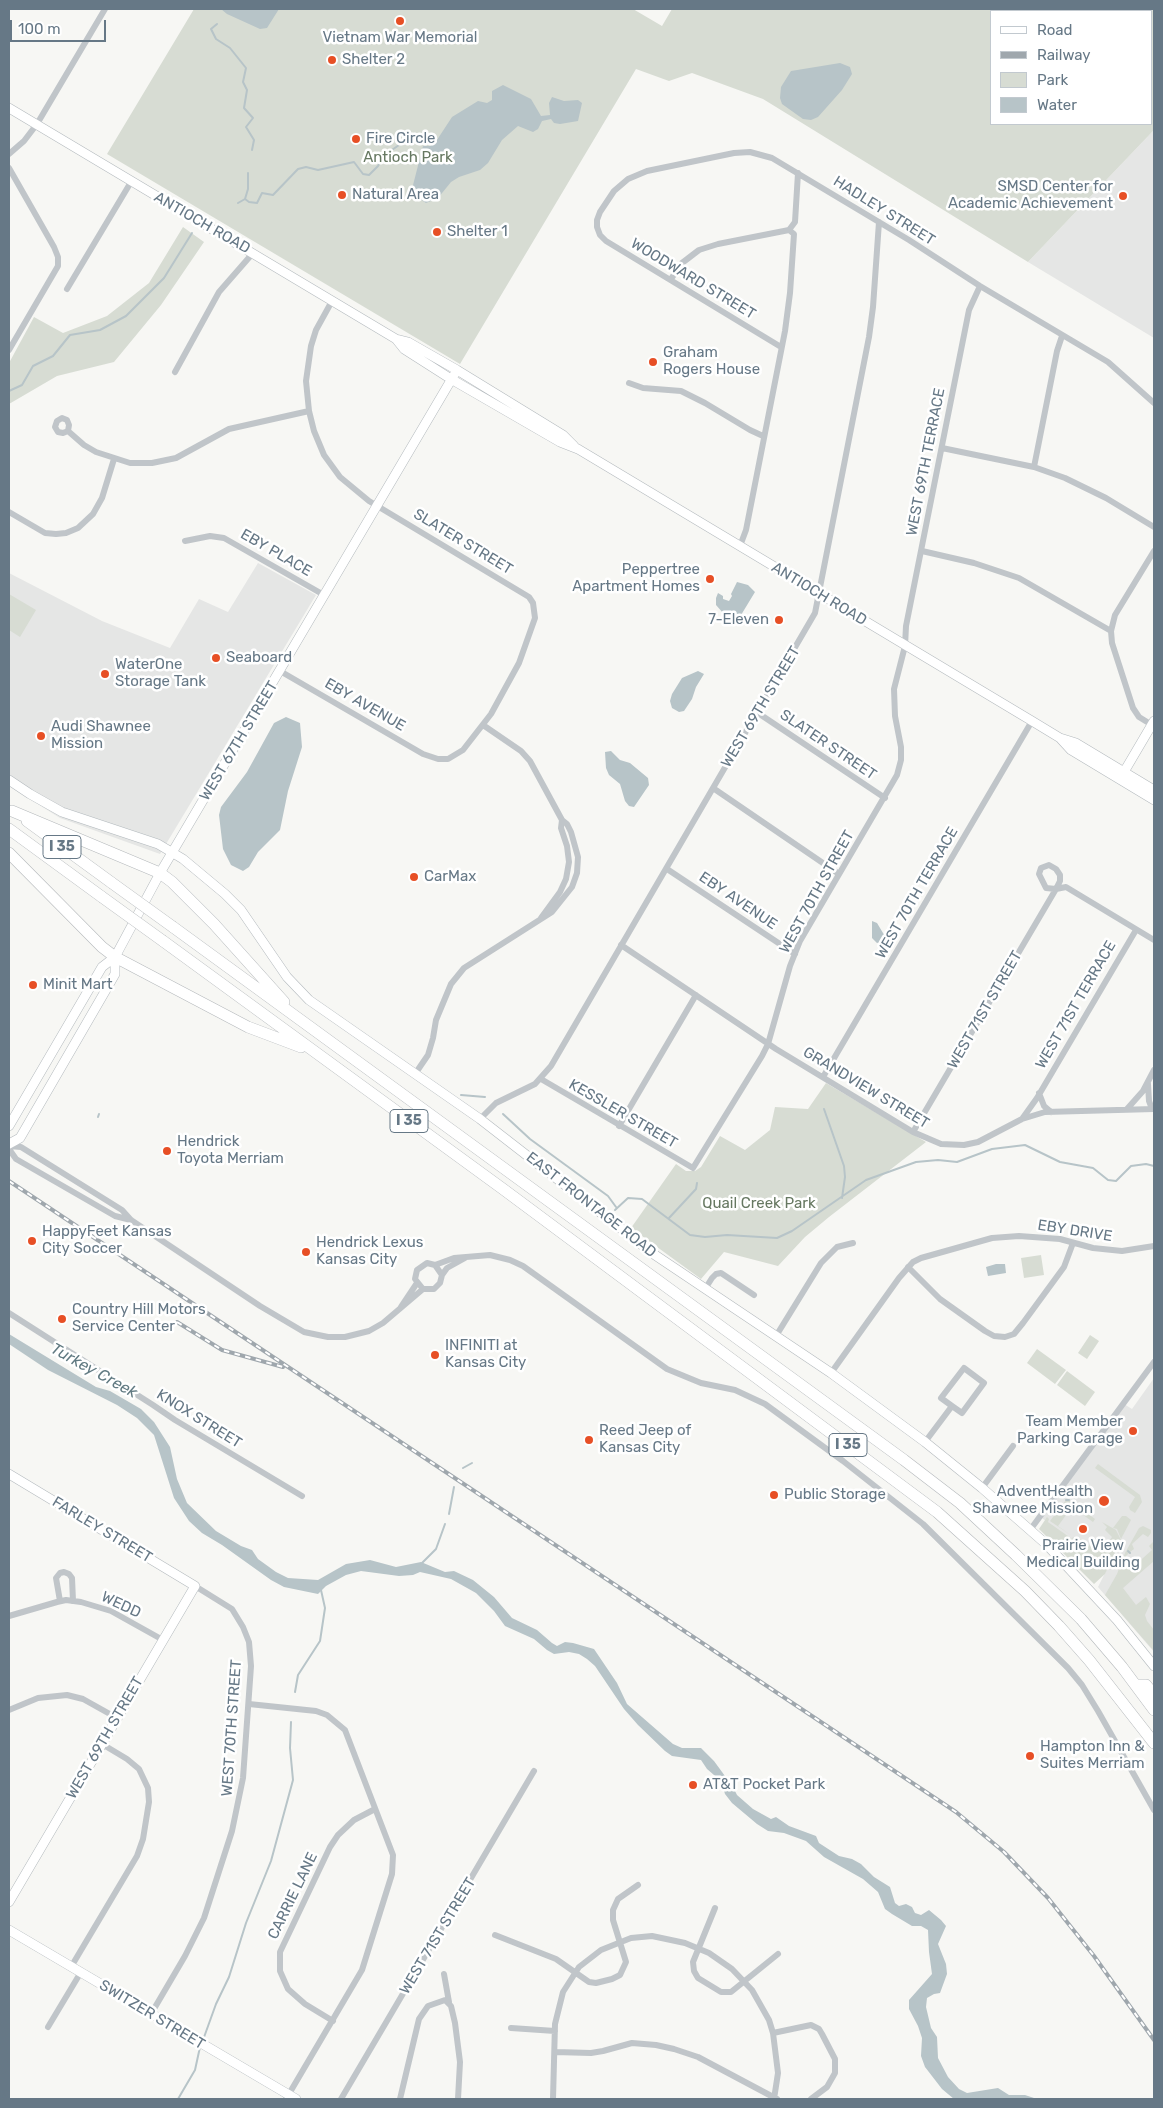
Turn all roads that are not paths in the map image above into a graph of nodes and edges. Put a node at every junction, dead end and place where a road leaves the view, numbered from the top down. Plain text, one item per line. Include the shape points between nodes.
1 (105, 9) edge
2 (9, 108) edge
3 (36, 124) junction
4 (9, 154) edge
5 (9, 168) edge
6 (798, 173) junction
7 (131, 182) junction
8 (879, 222) junction
9 (597, 227) joint
10 (789, 230) junction
11 (253, 253) junction
12 (671, 280) junction
13 (980, 286) junction
14 (67, 289) dead end
15 (332, 301) junction
16 (1062, 336) junction
17 (396, 339) junction
18 (781, 347) junction
19 (9, 350) edge
20 (456, 370) junction
21 (175, 372) dead end
22 (451, 379) junction
23 (629, 383) dead end
24 (1154, 403) edge
25 (309, 411) junction
26 (68, 430) dead end
27 (764, 436) junction
28 (942, 448) junction
29 (578, 449) junction
30 (114, 459) junction
31 (1034, 467) junction
32 (377, 506) junction
33 (9, 512) edge
34 (1154, 527) edge
35 (185, 541) dead end
36 (740, 546) junction
37 (922, 551) junction
38 (1154, 551) edge
39 (820, 594) junction
40 (324, 596) junction
41 (1111, 631) junction
42 (905, 646) junction
43 (280, 671) junction
44 (758, 713) junction
45 (1032, 721) junction
46 (1153, 723) edge
47 (483, 725) junction
48 (1122, 775) junction
49 (9, 780) edge
50 (713, 788) junction
51 (1154, 790) edge
52 (885, 798) junction
53 (1154, 800) edge
54 (11, 809) edge
55 (562, 820) junction
56 (9, 829) edge
57 (173, 852) junction
58 (9, 853) edge
59 (667, 869) junction
60 (160, 873) junction
61 (840, 874) junction
62 (536, 923) junction
63 (1136, 930) junction
64 (1154, 940) edge
65 (622, 945) junction
66 (795, 954) junction
67 (115, 957) junction
68 (696, 995) junction
69 (299, 1019) junction
70 (69, 1024) junction
71 (82, 1032) junction
72 (768, 1044) junction
73 (316, 1052) junction
74 (1154, 1070) edge
75 (415, 1074) junction
76 (823, 1078) junction
77 (541, 1079) junction
78 (1148, 1081) junction
79 (1039, 1093) junction
80 (1126, 1108) junction
81 (1153, 1109) edge
82 (1051, 1112) junction
83 (480, 1119) junction
84 (1022, 1119) junction
85 (9, 1126) edge
86 (619, 1126) junction
87 (914, 1132) junction
88 (9, 1146) edge
89 (693, 1168) joint
90 (72, 1178) junction
91 (66, 1188) junction
92 (131, 1220) junction
93 (853, 1243) dead end
94 (1073, 1243) junction
95 (1154, 1246) edge
96 (466, 1257) junction
97 (435, 1265) junction
98 (908, 1267) junction
99 (442, 1275) junction
100 (417, 1283) junction
101 (423, 1288) junction
102 (705, 1289) junction
103 (754, 1295) dead end
104 (400, 1308) junction
105 (9, 1313) edge
106 (776, 1336) junction
107 (1154, 1362) edge
108 (830, 1373) junction
109 (952, 1406) junction
110 (925, 1442) junction
111 (1013, 1446) dead end
112 (9, 1474) edge
113 (982, 1488) junction
114 (302, 1496) dead end
115 (1030, 1530) junction
116 (195, 1586) junction
117 (60, 1601) junction
118 (73, 1601) junction
119 (9, 1616) edge
120 (163, 1640) junction
121 (1154, 1666) edge
122 (1136, 1685) junction
123 (1154, 1695) edge
124 (249, 1704) junction
125 (9, 1710) edge
126 (1154, 1710) edge
127 (117, 1718) junction
128 (1154, 1743) edge
129 (102, 1744) junction
130 (534, 1771) dead end
131 (375, 1809) junction
132 (1154, 1810) edge
133 (638, 1885) dead end
134 (9, 1902) edge
135 (715, 1908) dead end
136 (9, 1930) edge
137 (495, 1935) dead end
138 (620, 1941) junction
139 (698, 1948) junction
140 (778, 1954) dead end
141 (71, 1967) junction
142 (81, 1972) junction
143 (575, 1973) junction
144 (444, 1974) dead end
145 (745, 1982) junction
146 (449, 2002) junction
147 (151, 2014) junction
148 (333, 2021) junction
149 (48, 2027) dead end
150 (510, 2028) dead end
151 (555, 2031) junction
152 (773, 2033) junction
153 (555, 2052) junction
154 (290, 2098) edge
155 (341, 2099) edge
156 (400, 2099) edge
157 (458, 2099) edge
158 (552, 2099) edge
159 (776, 2099) edge
160 (811, 2099) edge

1 - 3 street
2 - 3 street, ANTIOCH ROAD
3 - 4 street
3 - 7 street, ANTIOCH ROAD
5 - 19 street via 54,246 58,266
6 - 8 street, HADLEY STREET
6 - 9 street, HADLEY STREET via 772,158 750,152 647,171 628,179 614,191 600,212
6 - 10 street via 795,222
7 - 11 street, ANTIOCH ROAD
7 - 14 street
8 - 13 street, HADLEY STREET
8 - 39 street, WEST 69TH STREET via 869,337
9 - 12 street, WOODWARD STREET via 606,242
10 - 12 street via 699,250 682,263
10 - 18 street via 794,234 790,293
11 - 15 street, ANTIOCH ROAD
11 - 21 street via 218,292
12 - 18 street, WOODWARD STREET
13 - 16 street, HADLEY STREET
13 - 28 street, WEST 69TH TERRACE via 969,310
15 - 17 street, ANTIOCH ROAD
15 - 25 street, SLATER STREET via 316,330 307,364
16 - 24 street, HADLEY STREET via 1108,362
16 - 31 street
17 - 20 street, ANTIOCH ROAD via 408,342
17 - 22 street, ANTIOCH ROAD via 404,349
18 - 27 street
20 - 22 street, WEST 67TH STREET
20 - 29 street, ANTIOCH ROAD via 563,435
22 - 29 street, ANTIOCH ROAD via 560,442
22 - 32 street, WEST 67TH STREET
23 - 27 street via 688,394
25 - 30 street via 229,429 163,462 137,464
25 - 32 street, SLATER STREET via 318,441 332,467 352,488
26 - 30 street via 84,445
27 - 36 street
28 - 31 street
28 - 37 street, WEST 69TH TERRACE
29 - 36 street, ANTIOCH ROAD
30 - 33 street via 102,498 93,514 78,528 61,534 45,532
31 - 34 street via 1086,487
32 - 40 street, WEST 67TH STREET
32 - 47 street, SLATER STREET via 517,589 534,603 535,618 520,663
35 - 40 street, EBY PLACE via 210,536 224,538
36 - 39 street, ANTIOCH ROAD
37 - 41 street via 1019,578
37 - 42 street, WEST 69TH TERRACE via 906,626
38 - 41 street via 1115,615
39 - 42 street, ANTIOCH ROAD
39 - 44 street, WEST 69TH STREET via 807,630
40 - 43 street, WEST 67TH STREET
41 - 46 street via 1133,708 1139,717
42 - 45 street, ANTIOCH ROAD
42 - 52 street, WEST 70TH STREET via 893,697 901,760
43 - 47 street, EBY AVENUE via 423,754 438,759 457,754
43 - 57 street, WEST 67TH STREET
44 - 50 street, WEST 69TH STREET
44 - 52 street, SLATER STREET
45 - 48 street, ANTIOCH ROAD via 1060,738 1071,750
45 - 76 street, WEST 70TH TERRACE
46 - 48 street
47 - 55 street via 530,761
48 - 51 street, ANTIOCH ROAD
48 - 53 street, ANTIOCH ROAD
49 - 57 street, EAST FRONTAGE ROAD via 62,812
50 - 59 street, WEST 69TH STREET
50 - 61 street
52 - 61 street, WEST 70TH STREET
54 - 60 highway
54 - 69 highway, I 35, bridge
55 - 62 street via 569,862 566,879
55 - 62 street via 576,844 577,873 563,901
56 - 73 highway, I 35, bridge
57 - 60 street, WEST 67TH STREET
57 - 75 street, EAST FRONTAGE ROAD via 241,910 287,977 309,1000
58 - 67 highway
59 - 65 street, WEST 69TH STREET
59 - 66 street, EBY AVENUE
60 - 67 street, WEST 67TH STREET
60 - 69 highway via 214,924
61 - 66 street, WEST 70TH STREET
62 - 75 street via 464,968 451,984 436,1020 428,1055
63 - 64 street
63 - 79 street, WEST 71ST TERRACE
63 - 87 street, WEST 71ST STREET via 1066,888 1056,889
65 - 68 street, GRANDVIEW STREET
65 - 77 street, WEST 69TH STREET
66 - 72 street, WEST 70TH STREET
67 - 70 street, WEST 67TH STREET via 102,967
67 - 71 street, WEST 67TH STREET via 115,974
67 - 73 highway via 248,1027
68 - 72 street, GRANDVIEW STREET
68 - 86 street
69 - 122 highway, I 35 via 960,1503 1081,1619
70 - 71 street
70 - 85 street, WEST 67TH STREET
71 - 88 street, WEST 67TH STREET via 20,1138
72 - 76 street, GRANDVIEW STREET
72 - 89 street, WEST 70TH STREET
73 - 128 highway, I 35 via 937,1512 1059,1626
74 - 78 street
75 - 83 street, EAST FRONTAGE ROAD
76 - 87 street, GRANDVIEW STREET
77 - 83 street, WEST 69TH STREET via 496,1103
77 - 86 street, KESSLER STREET
78 - 80 street
78 - 81 street via 1149,1102
79 - 82 street via 1044,1106
79 - 84 street, WEST 71ST TERRACE
80 - 81 street, GRANDVIEW STREET
80 - 82 street, GRANDVIEW STREET
82 - 84 street, GRANDVIEW STREET
83 - 102 street, EAST FRONTAGE ROAD via 642,1246
84 - 87 street, GRANDVIEW STREET via 964,1146 941,1144
86 - 89 street, KESSLER STREET
88 - 90 street via 21,1147
88 - 91 street via 16,1158
90 - 91 street
90 - 92 street via 122,1210
91 - 92 street via 115,1216
92 - 104 street via 304,1332 328,1337 362,1334 383,1323
93 - 106 street via 837,1248 821,1263
94 - 95 street, EBY DRIVE via 1122,1251
94 - 98 street, EBY DRIVE via 1032,1236 992,1238 921,1258
94 - 98 street via 1064,1267 1023,1324 1014,1334 1004,1337 994,1336 940,1299
96 - 97 street
96 - 99 street via 447,1268
96 - 132 street via 490,1255 523,1266 667,1369 701,1383 735,1390 765,1404 891,1497 930,1530 1082,1684
97 - 99 street
97 - 100 street via 427,1263 420,1267 416,1274
98 - 108 street, EBY DRIVE
99 - 101 street via 434,1289
100 - 101 street
100 - 104 street
101 - 104 street
102 - 103 street via 712,1278 721,1273
102 - 106 street, EAST FRONTAGE ROAD
105 - 114 street, KNOX STREET via 174,1420
106 - 108 street, EAST FRONTAGE ROAD
107 - 115 street
108 - 110 street, EAST FRONTAGE ROAD
109 - 109 street via 962,1413 984,1383 964,1368 941,1398
109 - 110 street
110 - 113 street, EAST FRONTAGE ROAD
111 - 113 street
112 - 116 street, FARLEY STREET
113 - 115 street, EAST FRONTAGE ROAD
115 - 121 street, EAST FRONTAGE ROAD via 1072,1570
116 - 120 street, WEST 69TH STREET
116 - 124 street, WEST 70TH STREET via 232,1609 246,1635 251,1656
117 - 118 street, WEDD
117 - 118 street via 56,1578 64,1572 72,1578
117 - 119 street, WEDD
118 - 120 street, WEDD via 111,1610
120 - 127 street, WEST 69TH STREET
122 - 123 highway via 1146,1685
122 - 126 highway, I 35
124 - 131 street via 316,1711 337,1722 350,1741
124 - 147 street, WEST 70TH STREET via 241,1794 208,1908 197,1935
125 - 127 street via 38,1698 67,1695 83,1699
127 - 129 street, WEST 69TH STREET
129 - 134 street, WEST 69TH STREET
129 - 141 street via 139,1769 148,1788 149,1802 137,1856
130 - 155 street, WEST 71ST STREET
131 - 148 street via 393,1855 392,1874 362,1970
131 - 148 street, CARRIE LANE via 354,1820 330,1847 280,1952 280,1971 288,1989
133 - 138 street via 618,1899 613,1910
135 - 139 street
136 - 141 street, SWITZER STREET
137 - 143 street via 556,1960
138 - 139 street via 644,1936 661,1937
138 - 143 street via 593,1955
138 - 143 street via 626,1962 620,1975 596,1983
139 - 145 street via 718,1958
139 - 145 street via 693,1962 698,1978 721,1992 731,1992
140 - 145 street
141 - 142 street, SWITZER STREET
142 - 147 street, SWITZER STREET
142 - 149 street
143 - 151 street via 561,1998
144 - 146 street
145 - 152 street via 763,2008
146 - 156 street via 436,2002 423,2012
146 - 157 street via 460,2062
147 - 154 street, SWITZER STREET
148 - 154 street
150 - 151 street
151 - 153 street
152 - 159 street via 778,2073
152 - 160 street via 811,2025 822,2034 835,2059 835,2073 827,2087
153 - 158 street
153 - 159 street via 604,2051 632,2043 656,2045 698,2057

